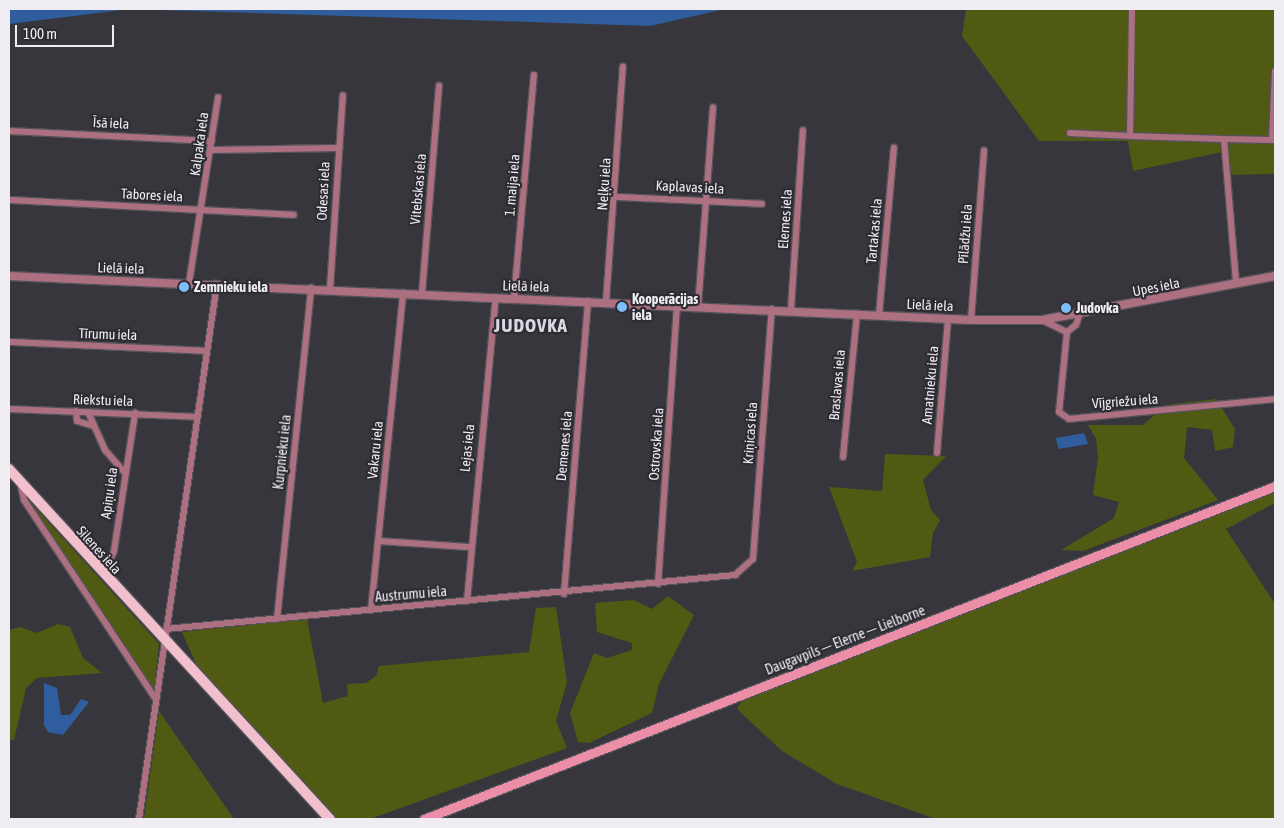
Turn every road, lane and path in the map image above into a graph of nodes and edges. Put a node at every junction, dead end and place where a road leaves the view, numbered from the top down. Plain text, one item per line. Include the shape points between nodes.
1 (1132, 9) edge
2 (623, 67) dead end
3 (1275, 70) edge
4 (534, 75) dead end
5 (439, 86) dead end
6 (343, 94) dead end
7 (218, 97) dead end
8 (713, 108) dead end
9 (803, 130) dead end
10 (9, 131) edge
11 (1070, 133) dead end
12 (1130, 136) junction
13 (1224, 139) junction
14 (1274, 140) edge
15 (212, 141) junction
16 (338, 148) junction
17 (894, 148) dead end
18 (211, 150) junction
19 (984, 150) dead end
20 (616, 197) junction
21 (706, 199) junction
22 (9, 200) edge
23 (762, 204) dead end
24 (201, 210) junction
25 (294, 215) dead end
26 (9, 276) edge
27 (1275, 276) edge
28 (189, 283) junction
29 (1236, 283) junction
30 (217, 284) junction
31 (311, 288) junction
32 (330, 289) junction
33 (403, 292) junction
34 (422, 293) junction
35 (496, 297) junction
36 (514, 298) junction
37 (588, 301) junction
38 (606, 302) junction
39 (677, 306) junction
40 (698, 307) junction
41 (772, 309) junction
42 (791, 309) junction
43 (1080, 313) junction
44 (857, 314) junction
45 (879, 316) junction
46 (948, 319) junction
47 (971, 320) junction
48 (1042, 320) junction
49 (1067, 332) junction
50 (9, 342) edge
51 (206, 350) junction
52 (1275, 399) edge
53 (9, 409) edge
54 (76, 411) junction
55 (88, 412) junction
56 (135, 413) junction
57 (196, 417) junction
58 (93, 426) junction
59 (937, 453) dead end
60 (843, 457) dead end
61 (9, 469) edge
62 (124, 472) junction
63 (20, 482) junction
64 (1275, 486) edge
65 (378, 541) junction
66 (470, 547) junction
67 (753, 559) joint
68 (103, 576) junction
69 (658, 584) junction
70 (564, 594) junction
71 (468, 601) junction
72 (371, 610) junction
73 (277, 619) junction
74 (166, 629) junction
75 (167, 644) junction
76 (155, 698) junction
77 (139, 819) edge
78 (330, 819) edge
79 (424, 819) edge

1 - 12 street
2 - 20 street, Neļķu iela
3 - 14 street
4 - 36 street, 1. maija iela
5 - 34 street, Vitebskas iela
6 - 16 street, Odesas iela
7 - 15 street, Kalpaka iela
8 - 21 street
9 - 42 street, Elernes iela
10 - 15 street, Īsā iela
11 - 12 street
12 - 13 street
13 - 14 street
13 - 29 street
15 - 18 street, Kalpaka iela
16 - 18 street
16 - 32 street, Odesas iela
17 - 45 street, Tartakas iela
18 - 24 street, Kalpaka iela
19 - 47 street, Pīlādžu iela
20 - 21 street, Kaplavas iela
20 - 38 street, Neļķu iela
21 - 23 street, Kaplavas iela
21 - 40 street
22 - 24 street, Tabores iela
24 - 25 street, Tabores iela
24 - 28 street, Kalpaka iela
26 - 28 street, Lielā iela
27 - 29 street, Upes iela
28 - 30 street, Lielā iela
29 - 43 street, Upes iela
30 - 31 street, Lielā iela
30 - 51 street
31 - 32 street, Lielā iela
31 - 73 street, Kurpnieku iela
32 - 33 street, Lielā iela
33 - 34 street, Lielā iela
33 - 65 street, Vakaru iela
34 - 35 street, Lielā iela
35 - 36 street, Lielā iela
35 - 66 street, Lejas iela
36 - 37 street, Lielā iela
37 - 38 street, Lielā iela
37 - 70 street, Demenes iela
38 - 39 street, Lielā iela
39 - 40 street, Lielā iela
39 - 69 street, Ostrovska iela
40 - 41 street, Lielā iela
41 - 42 street, Lielā iela
41 - 67 street, Kriņicas iela
42 - 44 street, Lielā iela
43 - 48 street, Upes iela
43 - 49 street via 1076,326
44 - 45 street, Lielā iela
44 - 60 street, Braslavas iela
45 - 46 street, Lielā iela
46 - 47 street, Lielā iela
46 - 59 street, Amatnieku iela
47 - 48 street, Lielā iela
48 - 49 street
49 - 52 street, Vījgriežu iela via 1059,412 1069,419
50 - 51 street, Tīrumu iela
51 - 57 street
53 - 54 street, Riekstu iela
54 - 55 street, Riekstu iela
54 - 58 street via 77,421
55 - 56 street, Riekstu iela
55 - 58 street
56 - 57 street, Riekstu iela
56 - 62 street, Apiņu iela
57 - 74 street
58 - 62 street
61 - 63 main road, Silenes iela
62 - 68 street, Apiņu iela via 114,551
63 - 68 main road, Silenes iela
63 - 76 street via 24,500
64 - 79 main road, Daugavpils — Elerne — Lielborne
65 - 66 street
65 - 72 street, Vakaru iela
66 - 71 street, Lejas iela
67 - 69 street, Austrumu iela via 735,575
68 - 75 main road, Silenes iela
69 - 70 street, Austrumu iela
70 - 71 street, Austrumu iela
71 - 72 street, Austrumu iela
72 - 73 street, Austrumu iela
73 - 74 street, Austrumu iela
74 - 75 street
75 - 76 street
75 - 78 main road, Silenes iela
76 - 77 street

